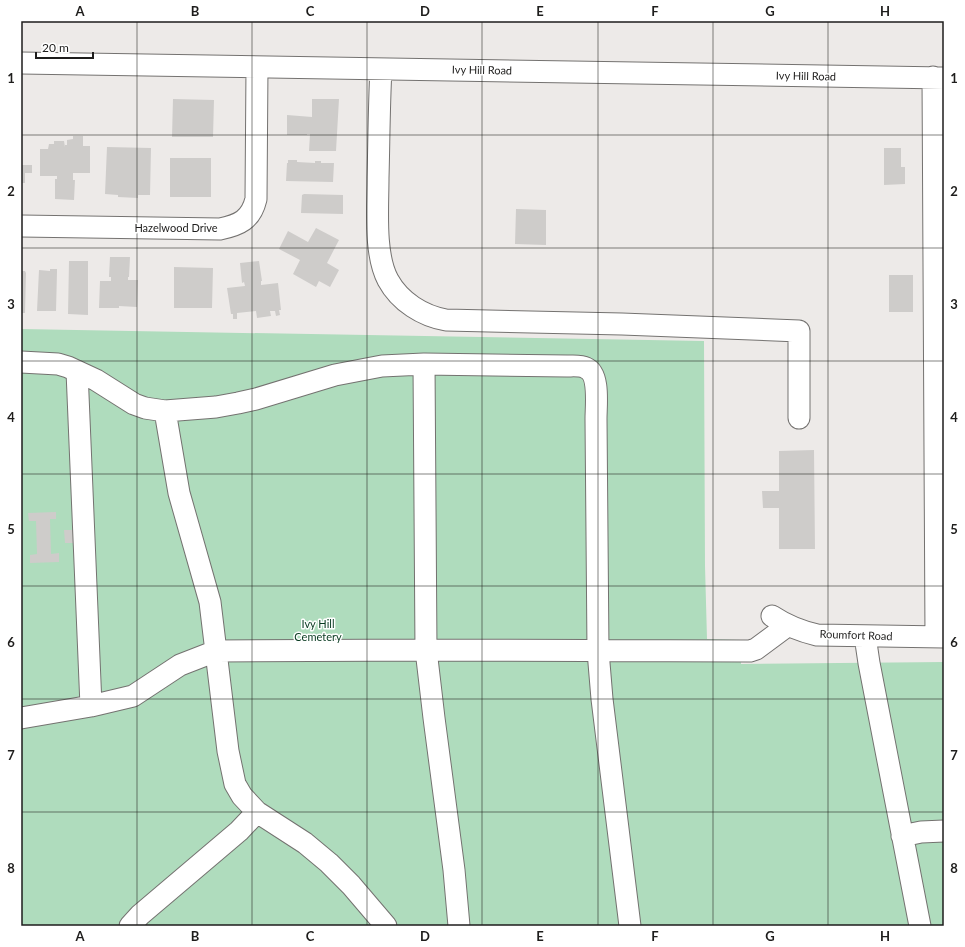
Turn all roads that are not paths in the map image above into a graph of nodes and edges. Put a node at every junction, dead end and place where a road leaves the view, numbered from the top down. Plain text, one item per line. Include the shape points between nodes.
1 (21, 63) edge
2 (257, 67) junction
3 (380, 69) junction
4 (939, 78) edge
5 (21, 226) edge
6 (21, 362) edge
7 (424, 364) junction
8 (77, 371) junction
9 (164, 411) junction
10 (799, 418) dead end
11 (865, 636) junction
12 (940, 637) edge
13 (426, 650) junction
14 (598, 651) junction
15 (216, 652) junction
16 (91, 706) junction
17 (21, 718) edge
18 (257, 812) junction
19 (944, 831) edge
20 (902, 836) junction
21 (130, 926) edge
22 (386, 926) edge
23 (459, 926) edge
24 (630, 926) edge
25 (920, 926) edge

1 - 2 street, Ivy Hill Road
2 - 3 street, Ivy Hill Road
2 - 5 street, Hazelwood Drive via 256,200 254,208 245,220 220,229
3 - 4 street, Ivy Hill Road
3 - 10 street via 378,219 382,261 388,280 408,303 433,318 446,320 799,331
4 - 12 street
6 - 8 street via 58,364
7 - 9 street via 360,369 238,403
7 - 13 street
7 - 14 street via 567,366 587,368 592,372 596,418
8 - 9 street via 134,404
8 - 16 street
9 - 15 street via 179,493 210,602
11 - 12 street, Roumfort Road
11 - 14 street, Roumfort Road via 817,635 780,621 756,648 750,651
11 - 20 street
13 - 14 street
13 - 15 street
13 - 23 street
14 - 24 street
15 - 16 street via 180,665 133,696
15 - 18 street via 228,751 235,784
16 - 17 street
18 - 21 street via 239,831
18 - 22 street via 305,843 329,863
19 - 20 street
20 - 25 street

